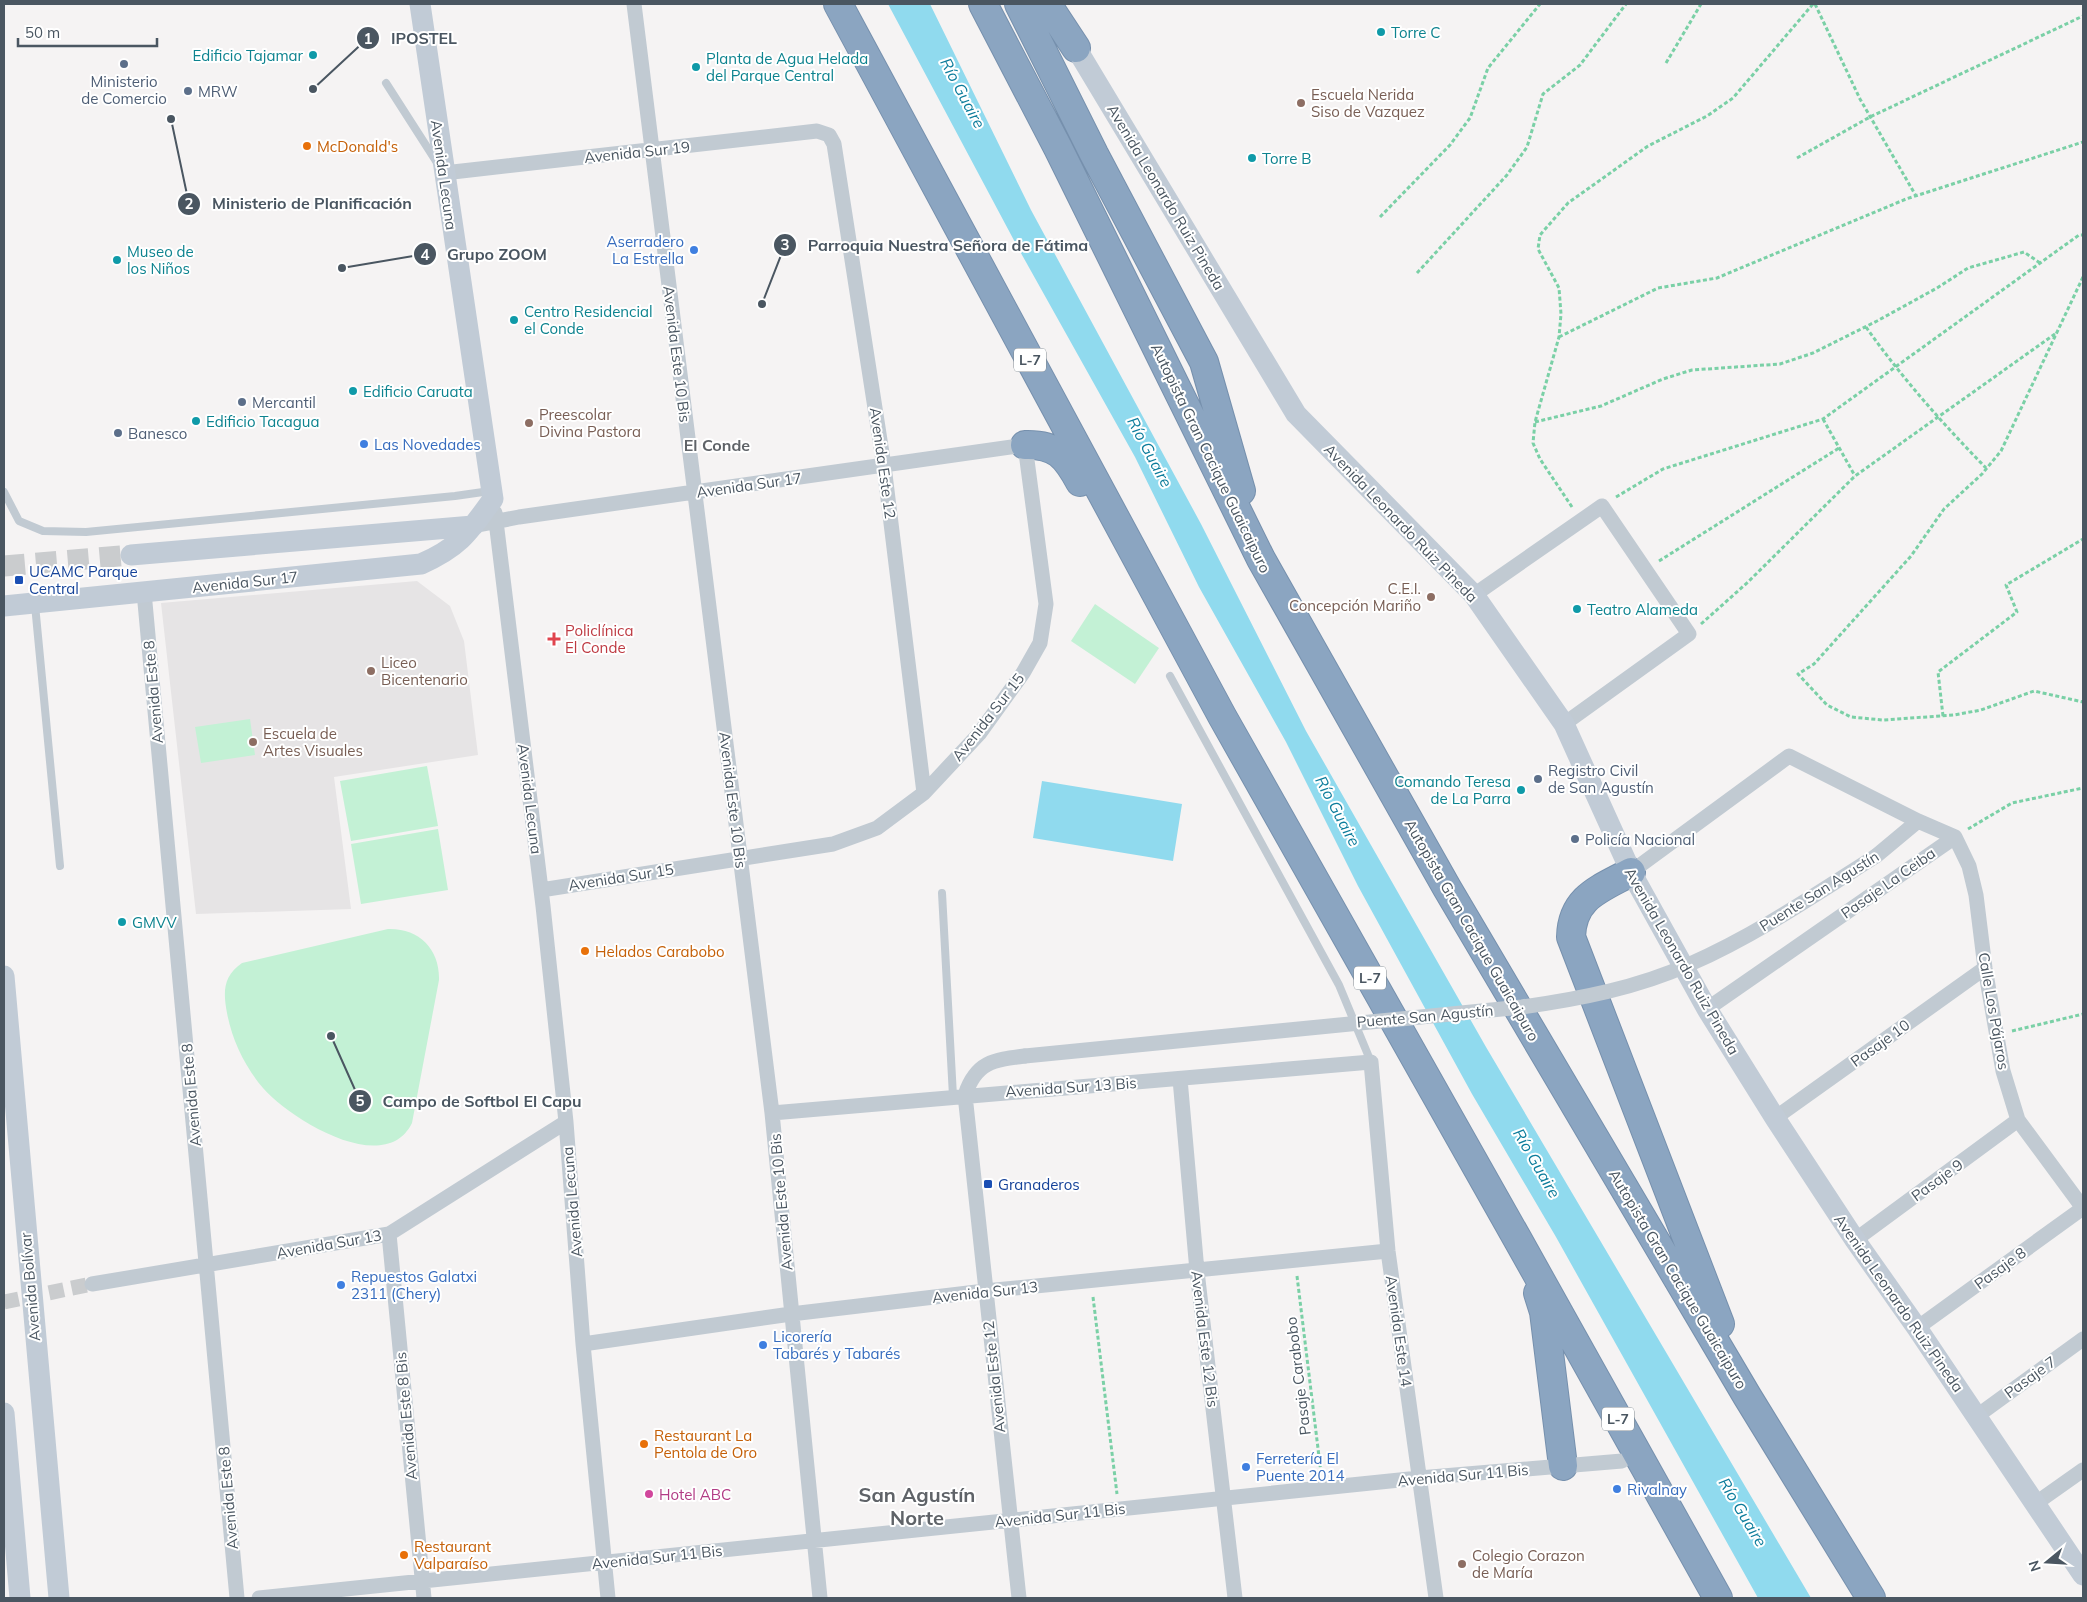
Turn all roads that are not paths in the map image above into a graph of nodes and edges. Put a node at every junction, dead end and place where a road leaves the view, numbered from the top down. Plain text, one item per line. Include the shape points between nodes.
1 (420, 4) edge
2 (634, 4) edge
3 (838, 4) edge
4 (983, 4) edge
5 (1019, 4) edge
6 (1046, 4) edge
7 (1054, 4) edge
8 (1076, 48) junction
9 (386, 83) dead end
10 (829, 135) joint
11 (651, 151) junction
12 (444, 173) junction
13 (1025, 445) junction
14 (884, 466) junction
15 (4, 492) edge
16 (695, 493) junction
17 (492, 495) junction
18 (496, 521) junction
19 (474, 526) junction
20 (439, 530) junction
21 (131, 555) tunnel mouth
22 (1261, 559) junction
23 (422, 564) junction
24 (144, 592) junction
25 (1474, 595) junction
26 (35, 603) junction
27 (4, 606) edge
28 (1170, 676) dead end
29 (1222, 716) junction
30 (1564, 724) junction
31 (924, 793) junction
32 (1918, 821) junction
33 (1955, 837) junction
34 (741, 859) junction
35 (60, 866) dead end
36 (1630, 872) junction
37 (541, 890) junction
38 (942, 893) dead end
39 (1985, 968) junction
40 (4, 976) edge
41 (1707, 1009) junction
42 (1371, 1062) junction
43 (1180, 1079) junction
44 (959, 1096) junction
45 (772, 1113) junction
46 (1775, 1118) junction
47 (2018, 1120) junction
48 (566, 1122) junction
49 (2083, 1208) edge
50 (389, 1234) junction
51 (1518, 1240) junction
52 (1855, 1240) junction
53 (1388, 1251) junction
54 (207, 1265) junction
55 (1197, 1271) junction
56 (92, 1284) tunnel mouth
57 (985, 1291) junction
58 (791, 1314) junction
59 (1917, 1328) junction
60 (2083, 1339) edge
61 (584, 1344) junction
62 (1747, 1396) junction
63 (4, 1413) edge
64 (1977, 1416) junction
65 (1622, 1461) dead end
66 (1563, 1466) junction
67 (2083, 1470) edge
68 (1419, 1478) junction
69 (1225, 1498) junction
70 (2036, 1503) junction
71 (1010, 1521) junction
72 (813, 1541) junction
73 (605, 1562) junction
74 (2083, 1575) edge
75 (422, 1582) junction
76 (20, 1598) edge
77 (59, 1598) edge
78 (237, 1598) edge
79 (259, 1598) edge
80 (424, 1598) edge
81 (608, 1598) edge
82 (820, 1598) edge
83 (1019, 1598) edge
84 (1235, 1598) edge
85 (1436, 1598) edge
86 (1718, 1598) edge
87 (1871, 1598) edge

1 - 12 main road, Avenida Lecuna
2 - 11 street, Avenida Este 10 Bis
3 - 29 highway, L-7
4 - 22 highway, Autopista Gran Cacique Guaicaipuro via 1062,156
5 - 22 highway via 1204,362
6 - 8 highway
7 - 8 street, Avenida Leonardo Ruiz Pineda
8 - 25 main road, Avenida Leonardo Ruiz Pineda via 1296,414
9 - 12 lane
10 - 11 street, Avenida Sur 19 via 817,130
10 - 14 street, Avenida Este 12 via 834,144
11 - 12 street, Avenida Sur 19
11 - 16 street, Avenida Este 10 Bis
12 - 17 main road, Avenida Lecuna
13 - 14 street, Avenida Sur 17
13 - 29 highway via 1041,444 1055,450 1071,465
13 - 31 street, Avenida Sur 15 via 1046,604 1040,643 979,734
14 - 16 street, Avenida Sur 17
14 - 31 street, Avenida Este 12
15 - 17 lane via 19,521 44,531 86,532
16 - 18 street, Avenida Sur 17
16 - 34 street, Avenida Este 10 Bis
17 - 18 street, Avenida Lecuna
17 - 19 main road, Avenida Sur 17
18 - 19 street, Avenida Sur 17
18 - 37 street, Avenida Lecuna
19 - 20 main road, Avenida Sur 17
19 - 23 main road, Avenida Sur 17 via 445,554
20 - 21 main road, Avenida Sur 17
20 - 23 main road
22 - 62 highway, Autopista Gran Cacique Guaicaipuro via 1447,888
23 - 24 main road, Avenida Sur 17
24 - 26 main road, Avenida Sur 17
24 - 54 street, Avenida Este 8
25 - 30 main road, Avenida Leonardo Ruiz Pineda
25 - 30 street via 1602,506 1689,634
26 - 27 main road, Avenida Sur 17
26 - 35 lane
28 - 42 lane via 1339,985
29 - 51 highway, L-7
30 - 36 main road, Avenida Leonardo Ruiz Pineda
31 - 34 street, Avenida Sur 15 via 877,828 833,844
32 - 33 street
32 - 36 street via 1789,756
32 - 44 street, Puente San Agustín, bridge via 1876,856 1776,920 1689,965 1637,983 1578,999 1512,1008 1024,1056 987,1063 970,1078
33 - 39 street, Calle Los Pájaros via 1969,866 1976,895
33 - 41 street, Pasaje La Ceiba
34 - 37 street, Avenida Sur 15
34 - 45 street, Avenida Este 10 Bis
36 - 41 main road, Avenida Leonardo Ruiz Pineda
36 - 62 highway via 1582,901 1571,923 1571,937
37 - 48 street, Avenida Lecuna
38 - 44 lane
39 - 46 street, Pasaje 10
39 - 47 street, Calle Los Pájaros via 2003,1071
40 - 77 main road, Avenida Bolívar
41 - 46 main road, Avenida Leonardo Ruiz Pineda
42 - 43 street, Avenida Sur 13 Bis
42 - 53 street, Avenida Este 14
43 - 44 street, Avenida Sur 13 Bis
43 - 55 street, Avenida Este 12 Bis
44 - 45 street, Avenida Sur 13 Bis
44 - 57 street, Avenida Este 12
45 - 58 street, Avenida Este 10 Bis
46 - 52 main road, Avenida Leonardo Ruiz Pineda
47 - 49 street, Calle Los Pájaros
47 - 52 street, Pasaje 9
48 - 50 street, Avenida Sur 13
48 - 61 street, Avenida Lecuna
49 - 59 street, Pasaje 8
50 - 54 street, Avenida Sur 13
50 - 75 street, Avenida Este 8 Bis
51 - 66 highway via 1544,1312
51 - 86 highway, L-7
52 - 59 main road, Avenida Leonardo Ruiz Pineda
53 - 55 street, Avenida Sur 13
53 - 68 street, Avenida Este 14
54 - 56 street, Avenida Sur 13
54 - 78 street, Avenida Este 8
55 - 57 street, Avenida Sur 13
55 - 69 street, Avenida Este 12 Bis
57 - 58 street, Avenida Sur 13
57 - 71 street, Avenida Este 12
58 - 61 street, Avenida Sur 13
58 - 72 street, Avenida Este 10 Bis
59 - 64 main road, Avenida Leonardo Ruiz Pineda
60 - 64 street, Pasaje 7
61 - 73 street, Avenida Lecuna
62 - 87 highway, Autopista Gran Cacique Guaicaipuro
63 - 76 main road
64 - 70 main road, Avenida Leonardo Ruiz Pineda
65 - 66 street, Avenida Sur 11 Bis
66 - 68 street, Avenida Sur 11 Bis
67 - 70 street
68 - 69 street, Avenida Sur 11 Bis
68 - 85 street, Avenida Este 14
69 - 71 street, Avenida Sur 11 Bis
69 - 84 street, Avenida Este 12 Bis
70 - 74 main road, Avenida Leonardo Ruiz Pineda
71 - 72 street, Avenida Sur 11 Bis
71 - 83 street, Avenida Este 12
72 - 73 street, Avenida Sur 11 Bis
72 - 82 street, Avenida Este 10 Bis
73 - 75 street, Avenida Sur 11 Bis
73 - 81 street, Avenida Lecuna
75 - 79 street, Avenida Sur 11 Bis
75 - 80 street, Avenida Este 8 Bis

